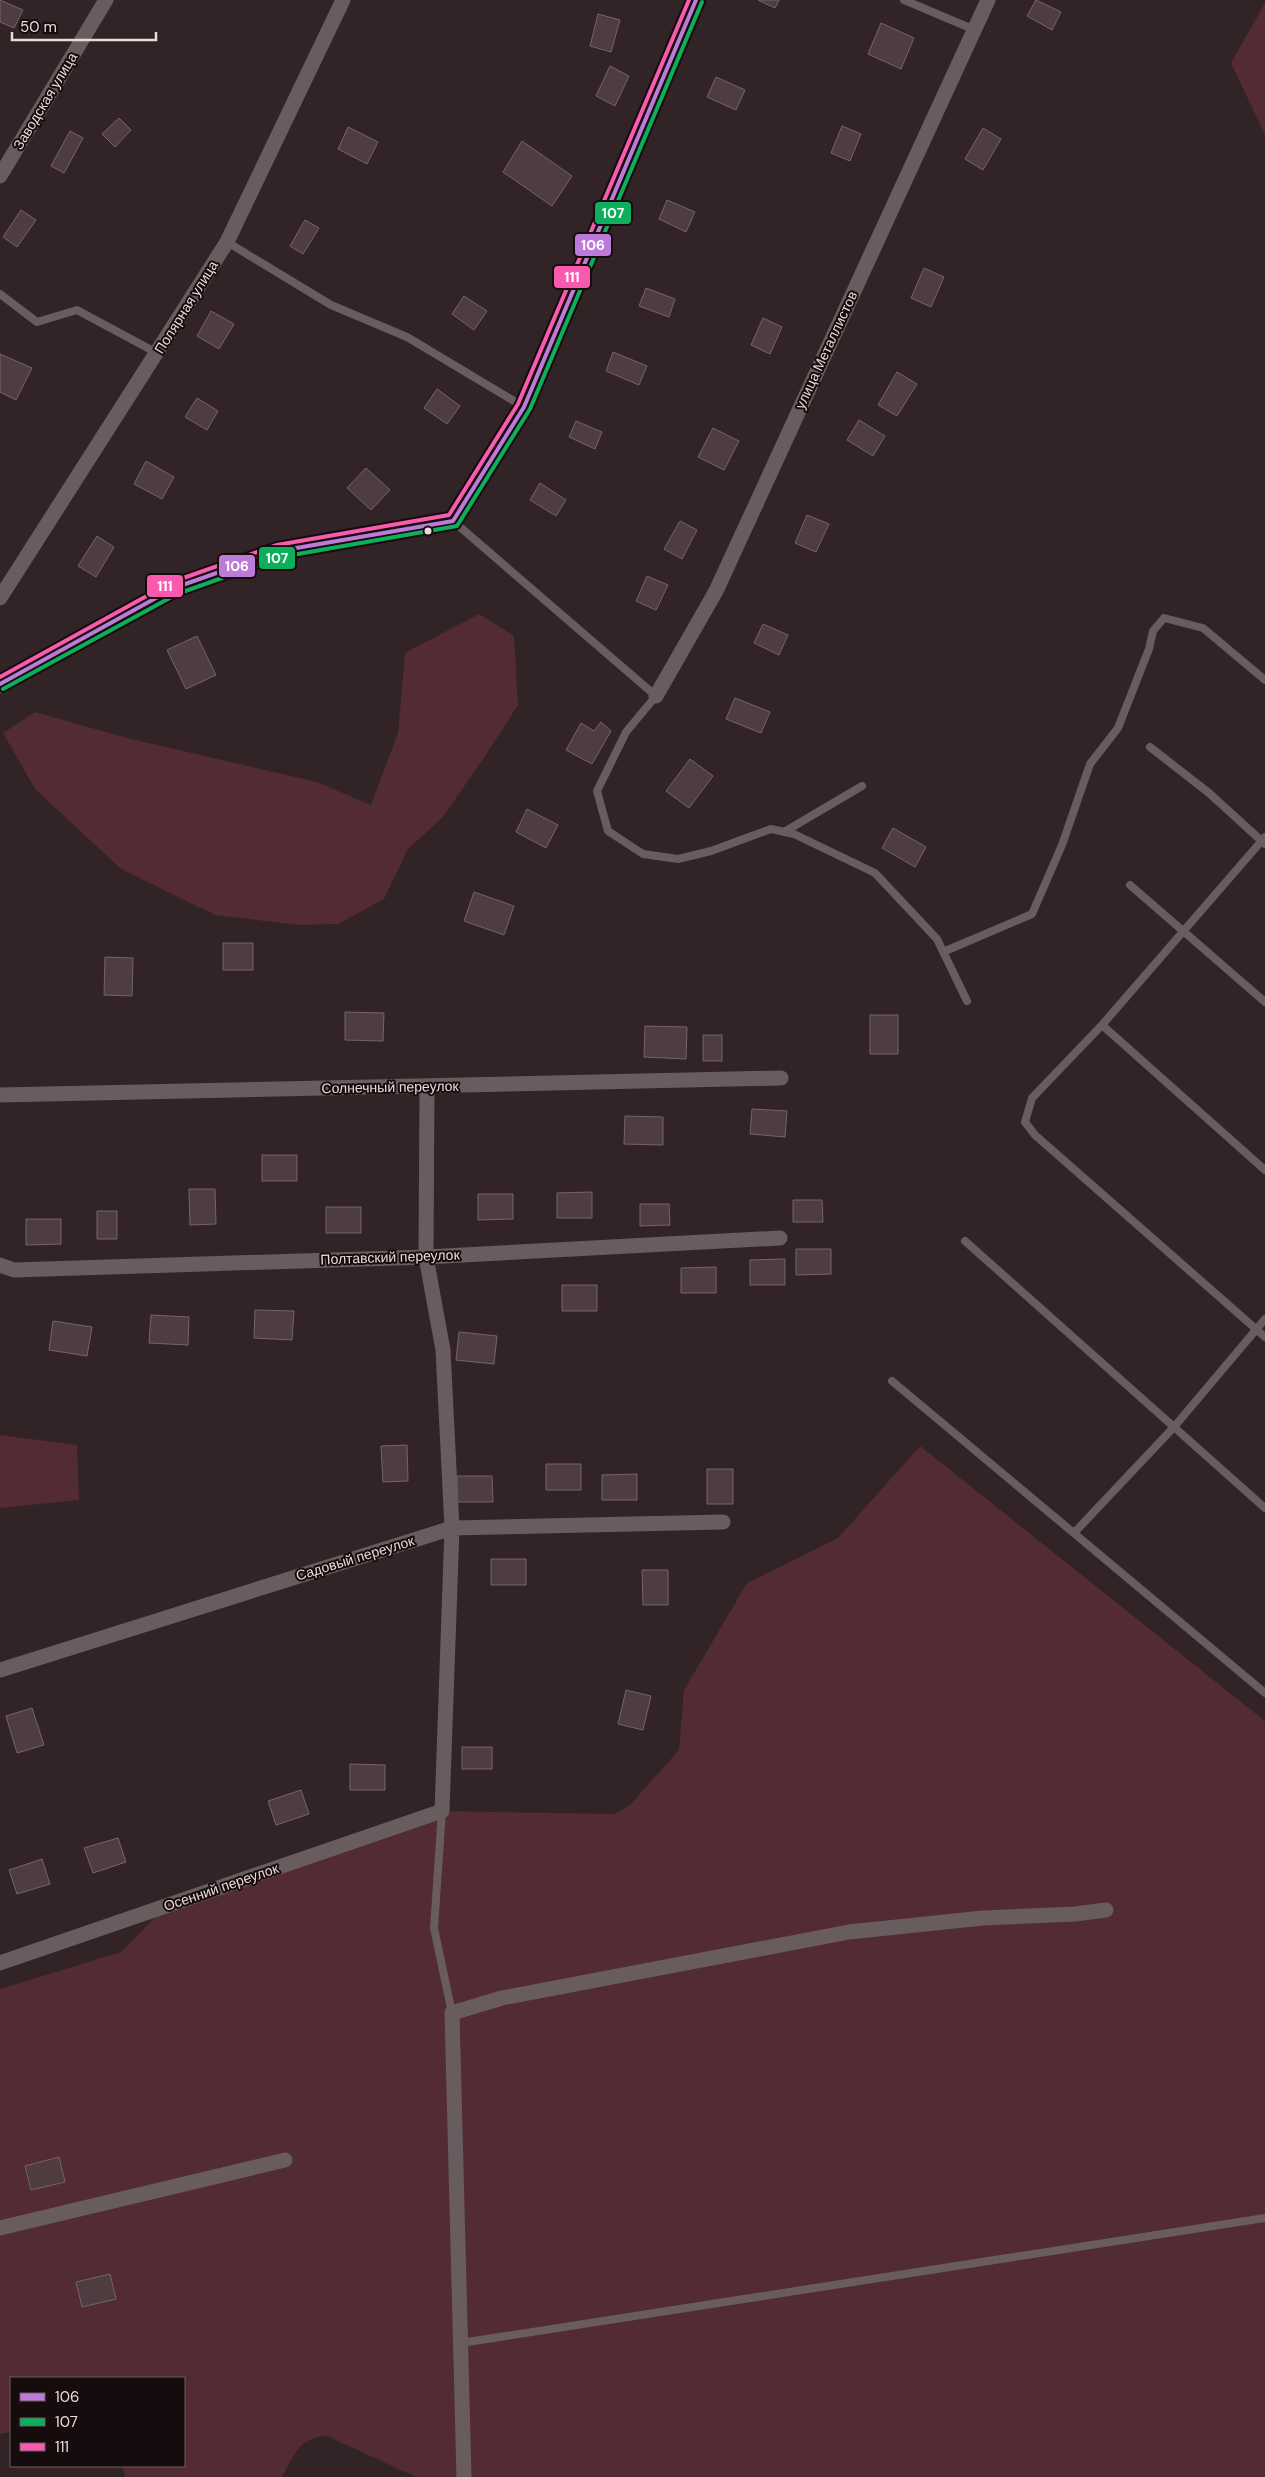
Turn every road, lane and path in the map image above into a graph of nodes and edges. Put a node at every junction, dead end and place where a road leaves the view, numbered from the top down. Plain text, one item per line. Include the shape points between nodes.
1 (106, 0) edge
2 (343, 0) edge
3 (696, 0) edge
4 (904, 0) edge
5 (988, 0) edge
6 (975, 30) junction
7 (0, 176) edge
8 (227, 242) junction
9 (0, 294) edge
10 (157, 353) junction
11 (524, 407) junction
12 (454, 521) junction
13 (0, 598) edge
14 (1265, 680) edge
15 (0, 684) edge
16 (656, 696) junction
17 (1150, 747) dead end
18 (862, 786) dead end
19 (784, 832) junction
20 (1264, 840) edge
21 (1130, 885) dead end
22 (1183, 931) junction
23 (943, 952) junction
24 (967, 1001) dead end
25 (1265, 1002) edge
26 (1102, 1025) junction
27 (781, 1078) dead end
28 (427, 1086) junction
29 (0, 1095) edge
30 (1265, 1170) edge
31 (780, 1238) dead end
32 (965, 1241) dead end
33 (426, 1257) junction
34 (0, 1265) edge
35 (1265, 1318) edge
36 (1256, 1329) junction
37 (1265, 1337) edge
38 (892, 1381) dead end
39 (1174, 1428) junction
40 (1265, 1508) edge
41 (723, 1522) dead end
42 (452, 1528) junction
43 (1074, 1533) junction
44 (0, 1670) edge
45 (1265, 1693) edge
46 (442, 1811) junction
47 (1106, 1910) dead end
48 (0, 1963) edge
49 (452, 2013) junction
50 (284, 2160) dead end
51 (1265, 2218) edge
52 (0, 2228) edge
53 (460, 2343) junction
54 (464, 2477) edge

1 - 7 street, Заводская улица
2 - 8 street, Полярная улица
3 - 11 street
4 - 6 lane
5 - 6 street, улица Металлистов
6 - 16 street, улица Металлистов via 716,591
8 - 10 street, Полярная улица
8 - 11 lane via 331,305 407,337
9 - 10 lane via 37,322 77,310
10 - 13 street, Полярная улица
11 - 12 street
12 - 15 street via 279,550 174,588
12 - 16 lane
14 - 23 lane via 1203,628 1164,618 1154,632 1118,728 1090,764 1062,845 1032,914
16 - 19 lane via 626,732 597,791 608,831 643,854 678,859 711,851 771,829
17 - 20 lane
18 - 19 lane
19 - 23 lane via 875,873 937,939
20 - 22 lane
21 - 22 lane
22 - 25 lane
22 - 26 lane
23 - 24 lane
26 - 30 lane
26 - 36 lane via 1032,1098 1025,1122
27 - 28 street, Солнечный переулок
28 - 29 street, Солнечный переулок
28 - 33 street
31 - 33 street, Полтавский переулок
32 - 39 lane
33 - 34 street, Полтавский переулок via 14,1270
33 - 42 street via 442,1350
35 - 36 lane
36 - 37 lane
36 - 39 lane
38 - 43 lane
39 - 40 lane
39 - 43 lane
41 - 42 street, Садовый переулок
42 - 44 street, Садовый переулок
42 - 46 street
43 - 45 lane
46 - 48 street, Осенний переулок
46 - 49 lane via 434,1928
47 - 49 street via 983,1918 849,1932 502,1998
49 - 53 street
50 - 52 street
51 - 53 lane
53 - 54 street

